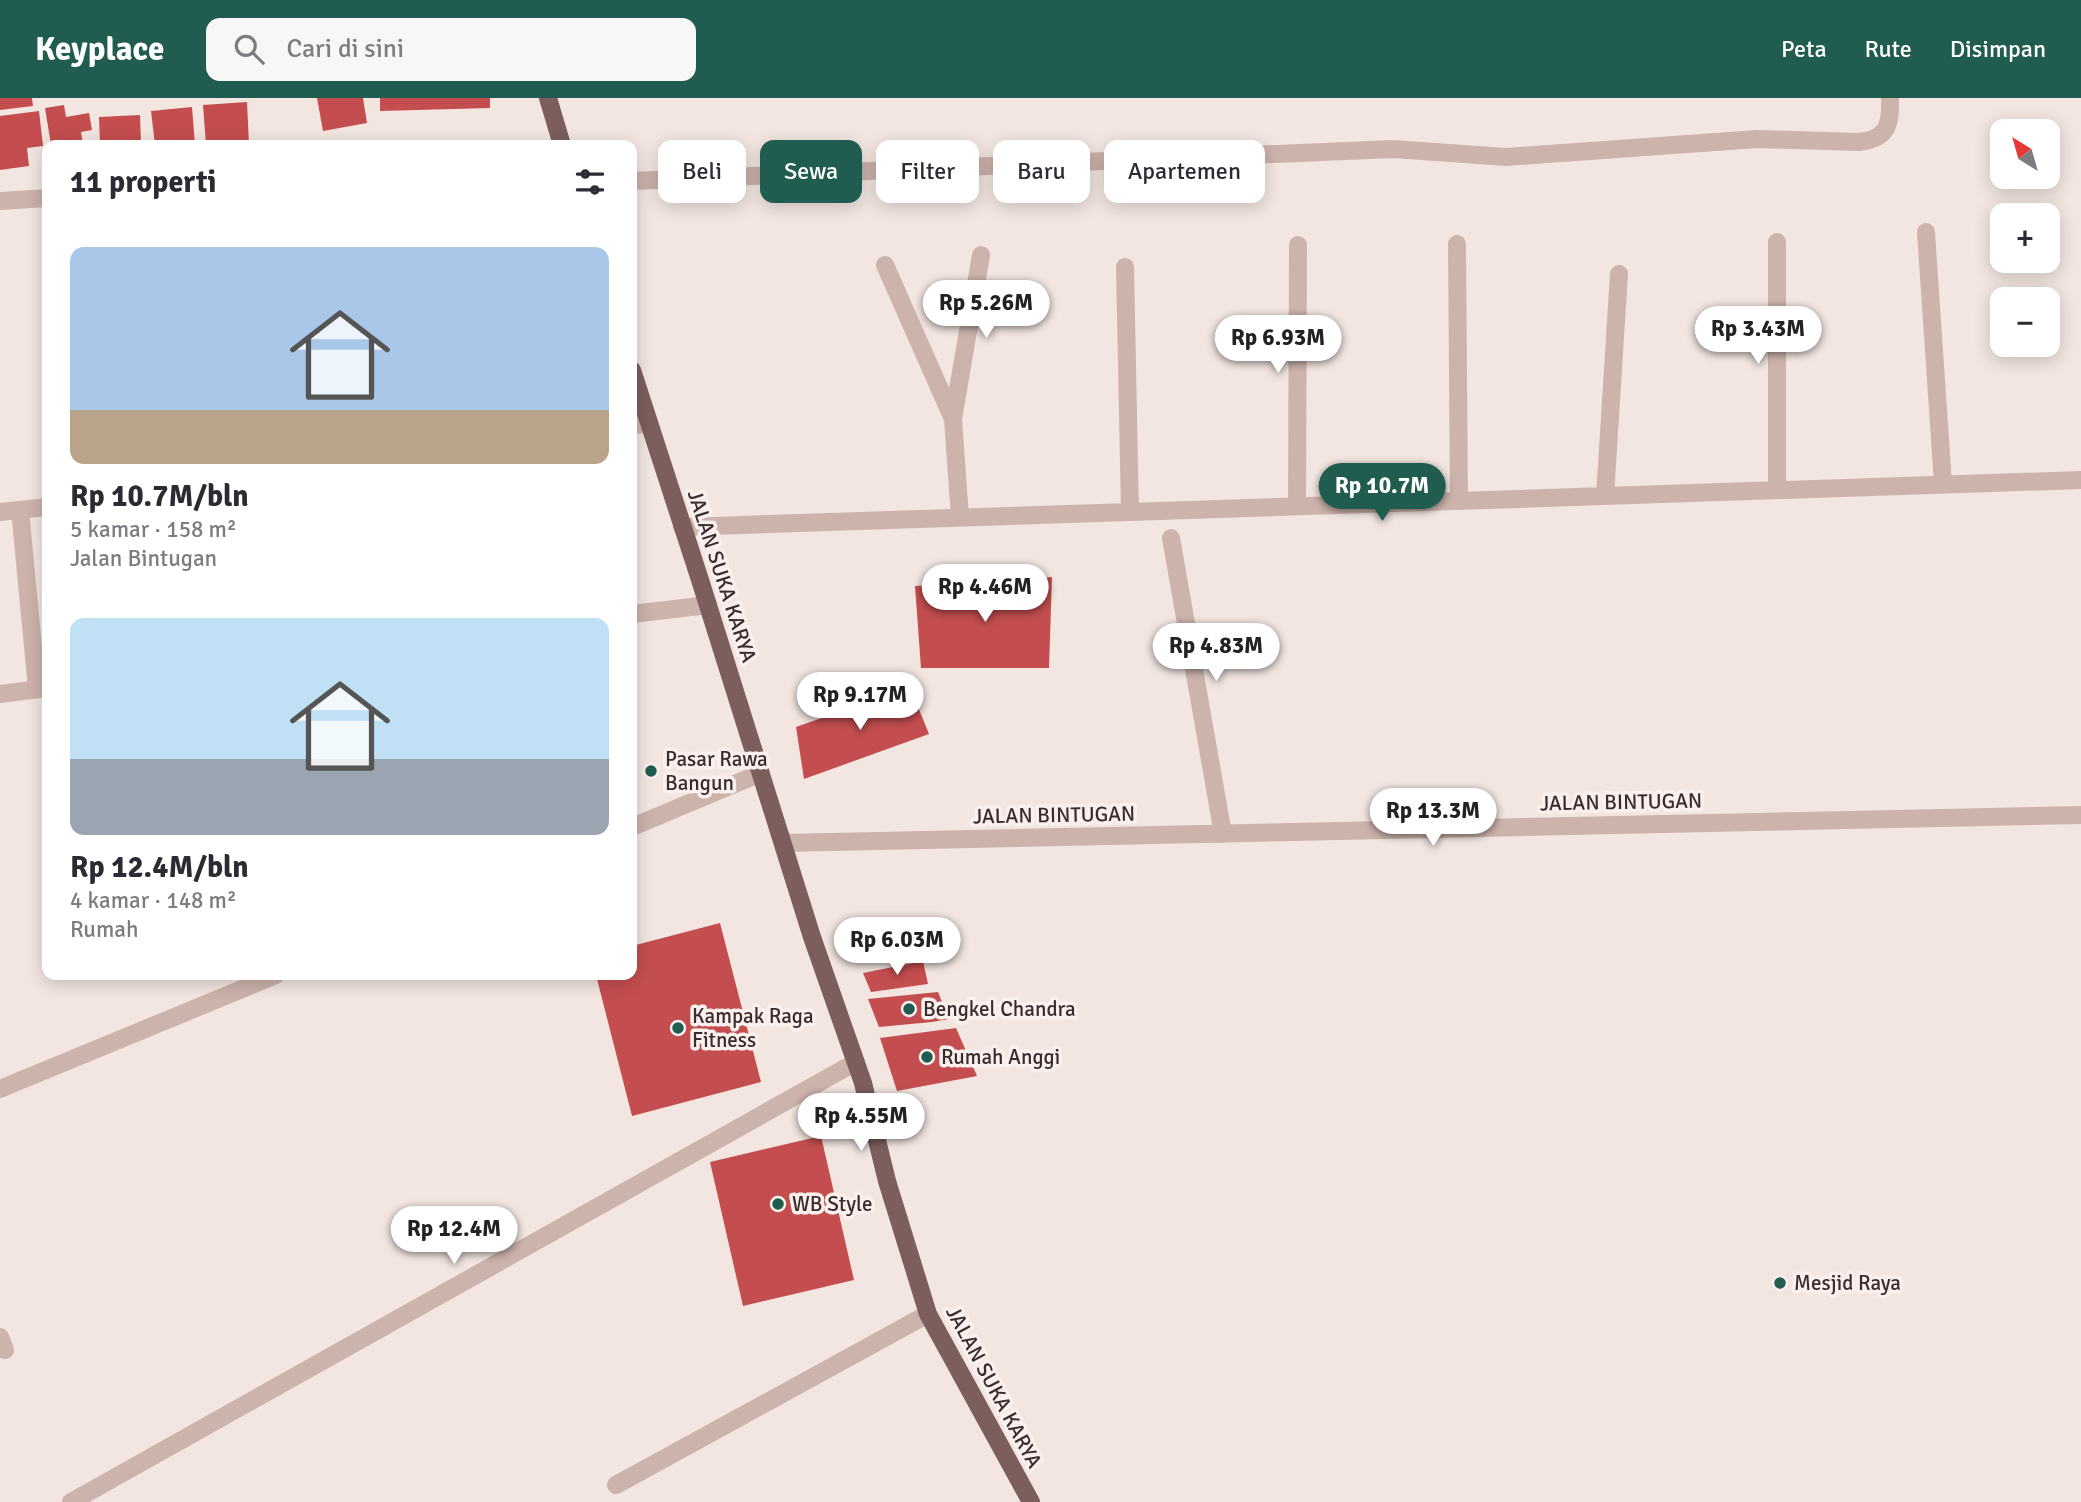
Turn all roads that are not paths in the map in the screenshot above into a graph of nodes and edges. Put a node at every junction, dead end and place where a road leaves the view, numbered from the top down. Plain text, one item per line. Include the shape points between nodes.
1 (548, 98) edge
2 (1890, 98) edge
3 (561, 140) edge
4 (637, 180) edge
5 (42, 198) edge
6 (0, 201) edge
7 (1926, 232) dead end
8 (1777, 242) dead end
9 (1457, 244) dead end
10 (1298, 245) dead end
11 (981, 255) dead end
12 (885, 265) dead end
13 (1125, 267) dead end
14 (1619, 274) dead end
15 (637, 404) edge
16 (953, 419) junction
17 (640, 424) edge
18 (2081, 480) edge
19 (1943, 484) junction
20 (1777, 490) junction
21 (1605, 496) junction
22 (1459, 501) junction
23 (1297, 506) junction
24 (42, 508) edge
25 (20, 510) junction
26 (0, 512) edge
27 (1130, 512) junction
28 (960, 517) junction
29 (682, 527) junction
30 (1171, 538) dead end
31 (708, 605) junction
32 (637, 613) edge
33 (42, 689) edge
34 (0, 694) edge
35 (761, 773) junction
36 (2081, 815) edge
37 (637, 825) edge
38 (1223, 834) junction
39 (784, 844) junction
40 (264, 980) edge
41 (856, 1062) junction
42 (0, 1089) edge
43 (928, 1314) junction
44 (616, 1485) dead end
45 (71, 1502) edge
46 (1031, 1502) edge

1 - 3 main road
2 - 4 street via 1889,125 1872,140 1859,142 1757,139 1506,157 1393,149
5 - 6 street
7 - 19 street
8 - 20 street
9 - 22 street
10 - 23 street
11 - 16 street
12 - 16 street
13 - 27 street
14 - 21 street
15 - 17 main road, JALAN SUKA KARYA
16 - 28 street
17 - 29 main road, JALAN SUKA KARYA
18 - 19 street
19 - 20 street
20 - 21 street
21 - 22 street
22 - 23 street
23 - 27 street
24 - 25 street
25 - 26 street
25 - 33 street
27 - 28 street
28 - 29 street
29 - 31 main road, JALAN SUKA KARYA
30 - 38 street
31 - 32 street
31 - 35 main road, JALAN SUKA KARYA
33 - 34 street
35 - 37 street
35 - 39 main road, JALAN SUKA KARYA
36 - 38 street, JALAN BINTUGAN
38 - 39 street, JALAN BINTUGAN
39 - 41 main road, JALAN SUKA KARYA
40 - 42 street
41 - 43 main road, JALAN SUKA KARYA
41 - 45 street
43 - 44 street
43 - 46 main road, JALAN SUKA KARYA

